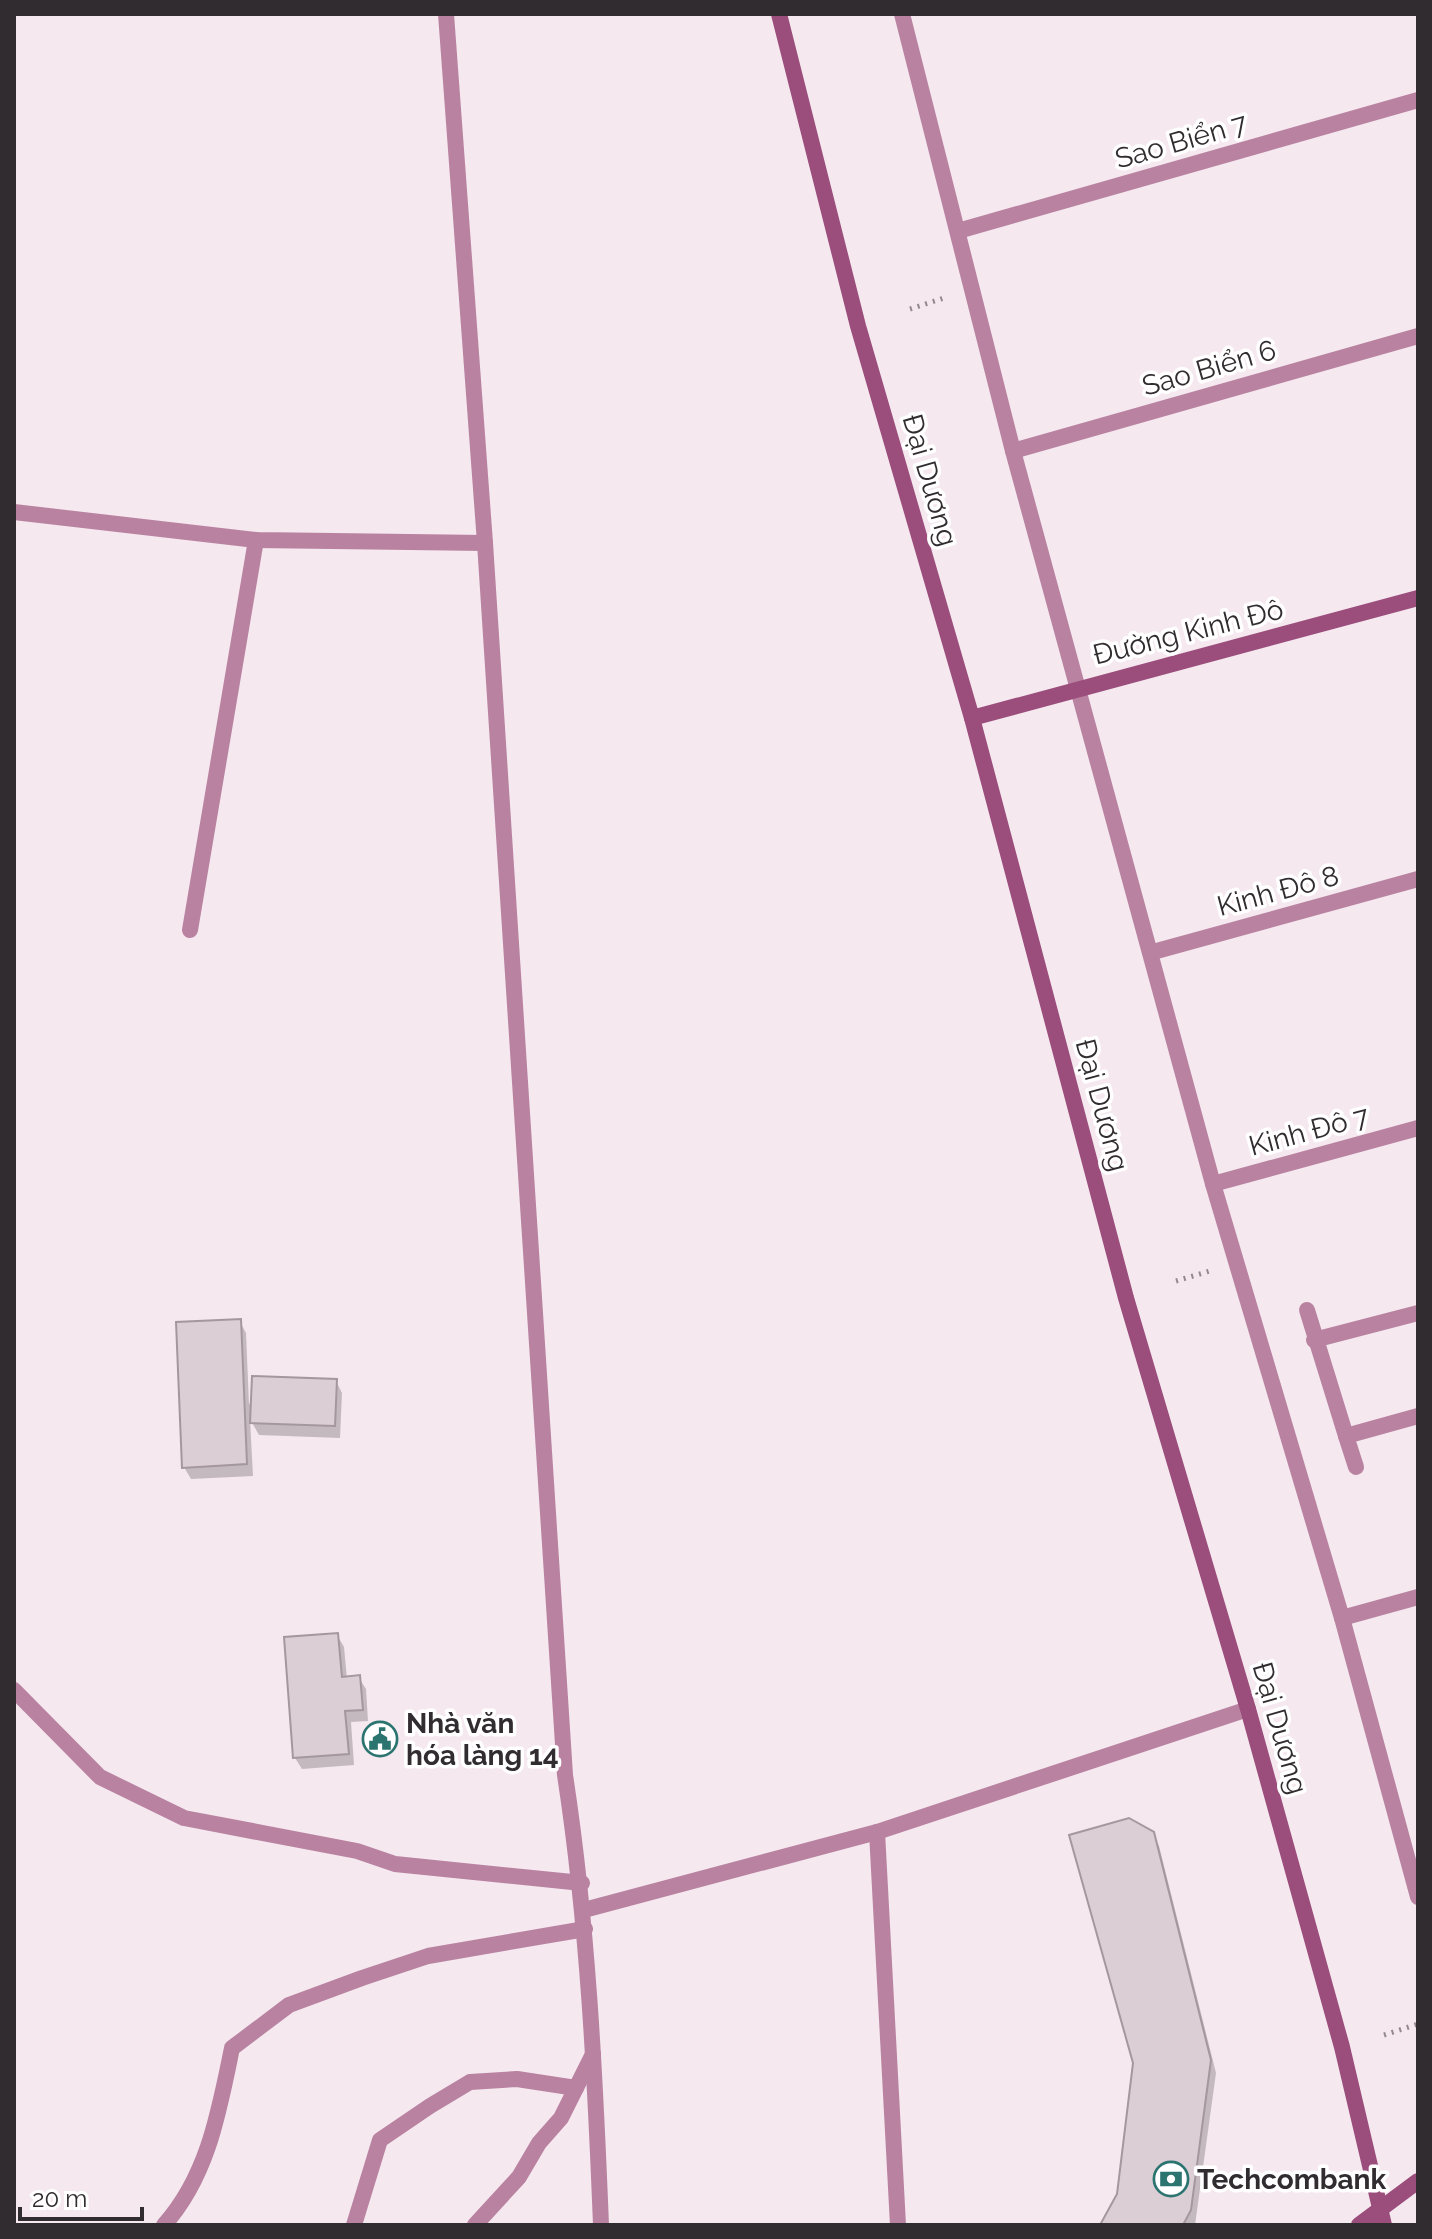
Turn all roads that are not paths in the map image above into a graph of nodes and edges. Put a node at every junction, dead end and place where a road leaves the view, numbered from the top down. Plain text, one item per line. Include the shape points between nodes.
1 (446, 14) edge
2 (779, 14) edge
3 (902, 14) edge
4 (1418, 100) edge
5 (958, 231) junction
6 (1418, 336) edge
7 (1013, 451) junction
8 (14, 512) edge
9 (256, 540) junction
10 (485, 543) junction
11 (1418, 598) edge
12 (1080, 686) junction
13 (972, 718) junction
14 (1418, 879) edge
15 (190, 930) dead end
16 (1153, 952) junction
17 (1418, 1128) edge
18 (1213, 1184) junction
19 (1307, 1310) dead end
20 (1418, 1313) edge
21 (1314, 1340) junction
22 (1418, 1416) edge
23 (1346, 1436) junction
24 (1356, 1467) dead end
25 (1418, 1597) edge
26 (1342, 1618) junction
27 (14, 1690) edge
28 (1248, 1709) junction
29 (877, 1832) junction
30 (1413, 1853) edge
31 (582, 1883) junction
32 (1418, 1897) edge
33 (584, 1910) junction
34 (585, 1929) junction
35 (595, 2051) junction
36 (576, 2088) junction
37 (1418, 2181) edge
38 (1379, 2208) junction
39 (164, 2225) edge
40 (354, 2225) edge
41 (475, 2225) edge
42 (601, 2225) edge
43 (898, 2225) edge
44 (1359, 2225) edge
45 (1384, 2225) edge

1 - 10 street
2 - 13 street, Đại Dương via 858,326
3 - 5 street
4 - 5 street, Sao Biển 7
5 - 7 street
6 - 7 street, Sao Biển 6
7 - 12 street
8 - 9 street
9 - 10 street
9 - 15 street
10 - 31 street via 565,1775
11 - 12 street, Đường Kinh Đô
12 - 13 street, Đường Kinh Đô
12 - 16 street
13 - 28 street, Đại Dương via 1126,1298
14 - 16 street, Kinh Đô 8
16 - 18 street
17 - 18 street, Kinh Đô 7
18 - 26 street
19 - 21 street
20 - 21 street
21 - 23 street
22 - 23 street
23 - 24 street
25 - 26 street
26 - 30 street
27 - 31 street via 100,1777 184,1818 357,1851 395,1864
28 - 29 street
28 - 38 street, Đại Dương via 1342,2047
29 - 33 street
29 - 43 street
30 - 32 street
31 - 33 street
33 - 34 street
34 - 35 street
34 - 39 street via 428,1956 289,2005 232,2048 206,2156 180,2208
35 - 36 street
35 - 42 street
36 - 40 street via 517,2079 470,2082 430,2106 380,2140
36 - 41 street via 519,2177
37 - 38 street
38 - 44 street
38 - 45 street, Đại Dương

